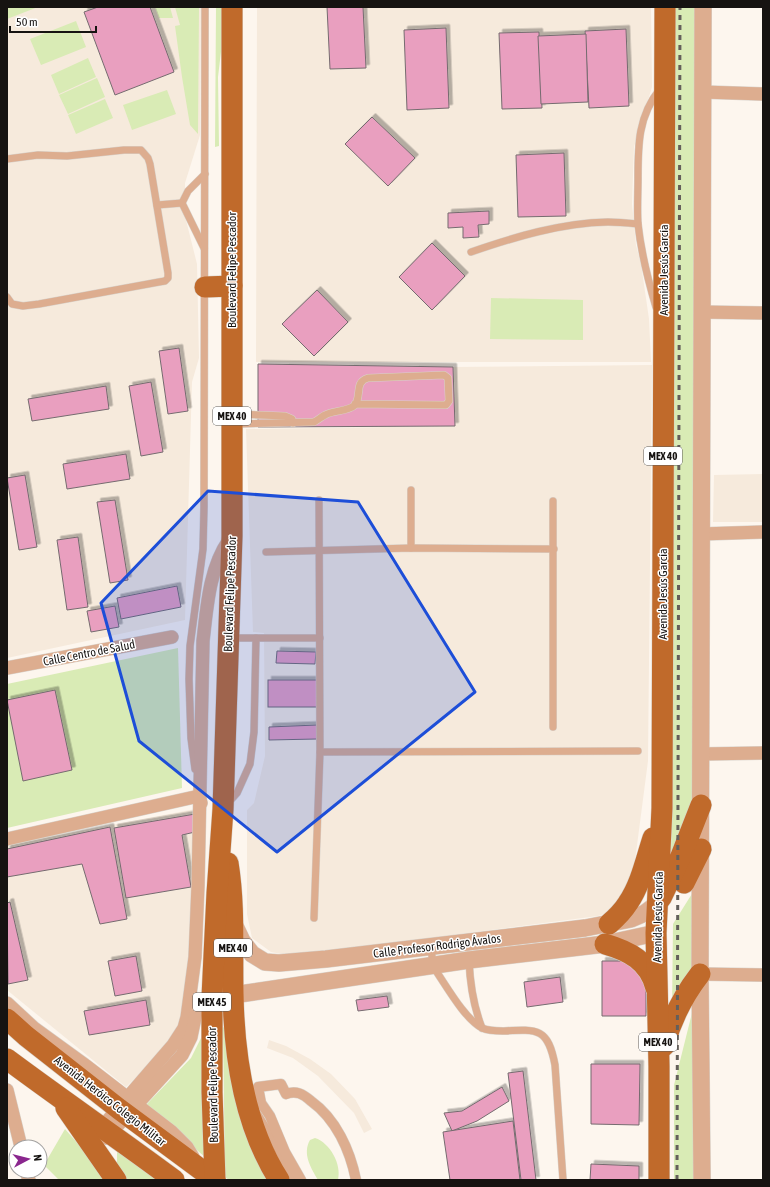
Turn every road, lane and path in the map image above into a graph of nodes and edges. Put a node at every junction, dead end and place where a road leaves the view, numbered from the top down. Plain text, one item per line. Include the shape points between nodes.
1 (205, 7) edge
2 (232, 7) edge
3 (703, 7) edge
4 (663, 11) edge
5 (664, 84) junction
6 (703, 92) junction
7 (763, 94) edge
8 (7, 159) edge
9 (205, 174) junction
10 (182, 203) junction
11 (157, 205) junction
12 (638, 224) junction
13 (204, 248) junction
14 (471, 252) dead end
15 (232, 286) junction
16 (205, 287) junction
17 (7, 297) edge
18 (701, 312) junction
19 (763, 313) edge
20 (663, 328) junction
21 (356, 404) junction
22 (232, 419) junction
23 (411, 490) dead end
24 (319, 500) dead end
25 (553, 501) dead end
26 (763, 532) edge
27 (701, 534) junction
28 (232, 536) junction
29 (411, 548) junction
30 (554, 549) junction
31 (320, 551) junction
32 (266, 552) dead end
33 (172, 638) dead end
34 (229, 638) junction
35 (256, 638) junction
36 (320, 638) junction
37 (7, 668) edge
38 (553, 727) dead end
39 (638, 751) dead end
40 (320, 752) junction
41 (763, 753) edge
42 (701, 754) junction
43 (199, 796) junction
44 (701, 805) junction
45 (662, 808) junction
46 (222, 817) junction
47 (7, 839) edge
48 (701, 849) junction
49 (657, 904) junction
50 (314, 918) dead end
51 (233, 922) junction
52 (656, 933) junction
53 (607, 934) junction
54 (431, 946) junction
55 (468, 951) junction
56 (433, 966) junction
57 (700, 974) junction
58 (763, 975) edge
59 (233, 994) junction
60 (658, 996) junction
61 (7, 1003) edge
62 (7, 1019) edge
63 (211, 1028) junction
64 (482, 1028) junction
65 (7, 1059) edge
66 (659, 1066) junction
67 (7, 1090) edge
68 (59, 1098) junction
69 (246, 1101) junction
70 (128, 1107) junction
71 (106, 1130) junction
72 (19, 1139) edge
73 (97, 1151) junction
74 (116, 1180) edge
75 (174, 1180) edge
76 (215, 1180) edge
77 (279, 1180) edge
78 (292, 1180) edge
79 (301, 1180) edge
80 (356, 1180) edge
81 (563, 1180) edge
82 (659, 1180) edge
83 (702, 1180) edge

1 - 9 lane
2 - 15 main road, Boulevard Felipe Pescador / MEX 40
3 - 6 street
4 - 5 main road, Avenida Jesús García / MEX 40
5 - 12 lane via 648,108 638,145
5 - 20 main road, Avenida Jesús García / MEX 40
6 - 7 street
6 - 18 street
8 - 11 lane via 141,150 148,158
9 - 10 lane via 188,191
9 - 13 lane
10 - 11 lane
10 - 13 lane
11 - 17 lane via 168,266 168,278 165,281 24,306 12,304
12 - 14 lane via 608,222 538,231
12 - 20 lane via 652,294
13 - 16 lane
15 - 16 main road
15 - 22 main road, Boulevard Felipe Pescador / MEX 40
16 - 43 lane via 203,549 190,646 189,679 191,738
18 - 19 street
18 - 27 street
20 - 45 main road, Avenida Jesús García / MEX 40
21 - 21 lane via 360,383 368,378 444,375 448,378 449,400 446,405
21 - 22 lane via 325,415 314,422
22 - 28 main road, Boulevard Felipe Pescador / MEX 40
23 - 29 lane
24 - 31 lane
25 - 30 lane
26 - 27 street
27 - 42 street
28 - 34 main road, Boulevard Felipe Pescador / MEX 40
28 - 43 street via 225,546 214,574 206,612
29 - 30 lane
29 - 31 lane
30 - 38 lane
31 - 32 lane
31 - 36 lane
33 - 37 street, Calle Centro de Salud
34 - 35 lane
34 - 46 main road, Boulevard Felipe Pescador / MEX 40
35 - 36 lane
35 - 46 lane via 254,732 250,764 245,778
36 - 40 lane
39 - 40 lane
40 - 50 lane
41 - 42 street
42 - 44 street
43 - 47 street
43 - 70 street via 205,824 206,875 204,930 194,1026 182,1055
44 - 48 street
44 - 49 main road via 681,856
45 - 49 main road, Avenida Jesús García / MEX 40
45 - 53 main road via 637,886 629,903
46 - 51 main road, MEX 40 via 230,873
46 - 63 main road, Boulevard Felipe Pescador / MEX 45
48 - 52 main road
48 - 57 street
49 - 52 main road, Avenida Jesús García / MEX 40
49 - 53 street, Calle Profesor Rodrigo Ávalos
51 - 54 street, Calle Profesor Rodrigo Ávalos via 252,954 265,962 295,962
51 - 59 main road, MEX 40
52 - 53 street, Calle Profesor Rodrigo Ávalos
52 - 60 main road, Avenida Jesús García / MEX 40
53 - 55 street, Calle Profesor Rodrigo Ávalos
53 - 60 main road via 641,962 650,974
54 - 55 street, Calle Profesor Rodrigo Ávalos
54 - 56 lane
55 - 56 street, Calle Profesor Rodrigo Ávalos
55 - 64 lane via 472,996
56 - 59 street, Calle Profesor Rodrigo Ávalos
56 - 64 lane via 463,1011
57 - 58 street
57 - 66 main road via 688,989 674,1017
57 - 83 street
59 - 63 main road
59 - 69 main road, MEX 40 via 236,1047
60 - 66 main road, Avenida Jesús García / MEX 40
61 - 70 street via 34,1028 85,1065
62 - 70 main road, Avenida Heróico Colegio Militar via 26,1036
63 - 76 main road, Boulevard Felipe Pescador / MEX 45
64 - 81 lane via 496,1031 531,1030 540,1033 552,1050 558,1084
65 - 68 main road, Avenida Heróico Colegio Militar
66 - 82 main road, Avenida Jesús García / MEX 40
67 - 72 street
68 - 71 main road, Avenida Heróico Colegio Militar
68 - 73 main road
69 - 77 main road, MEX 40 via 264,1152
69 - 78 lane via 262,1119
70 - 71 street
70 - 76 main road, Avenida Heróico Colegio Militar
71 - 73 street
71 - 75 main road, Avenida Heróico Colegio Militar
73 - 74 main road
79 - 80 street via 261,1103 258,1087 281,1084 286,1094 300,1093 320,1107 330,1117 342,1140

